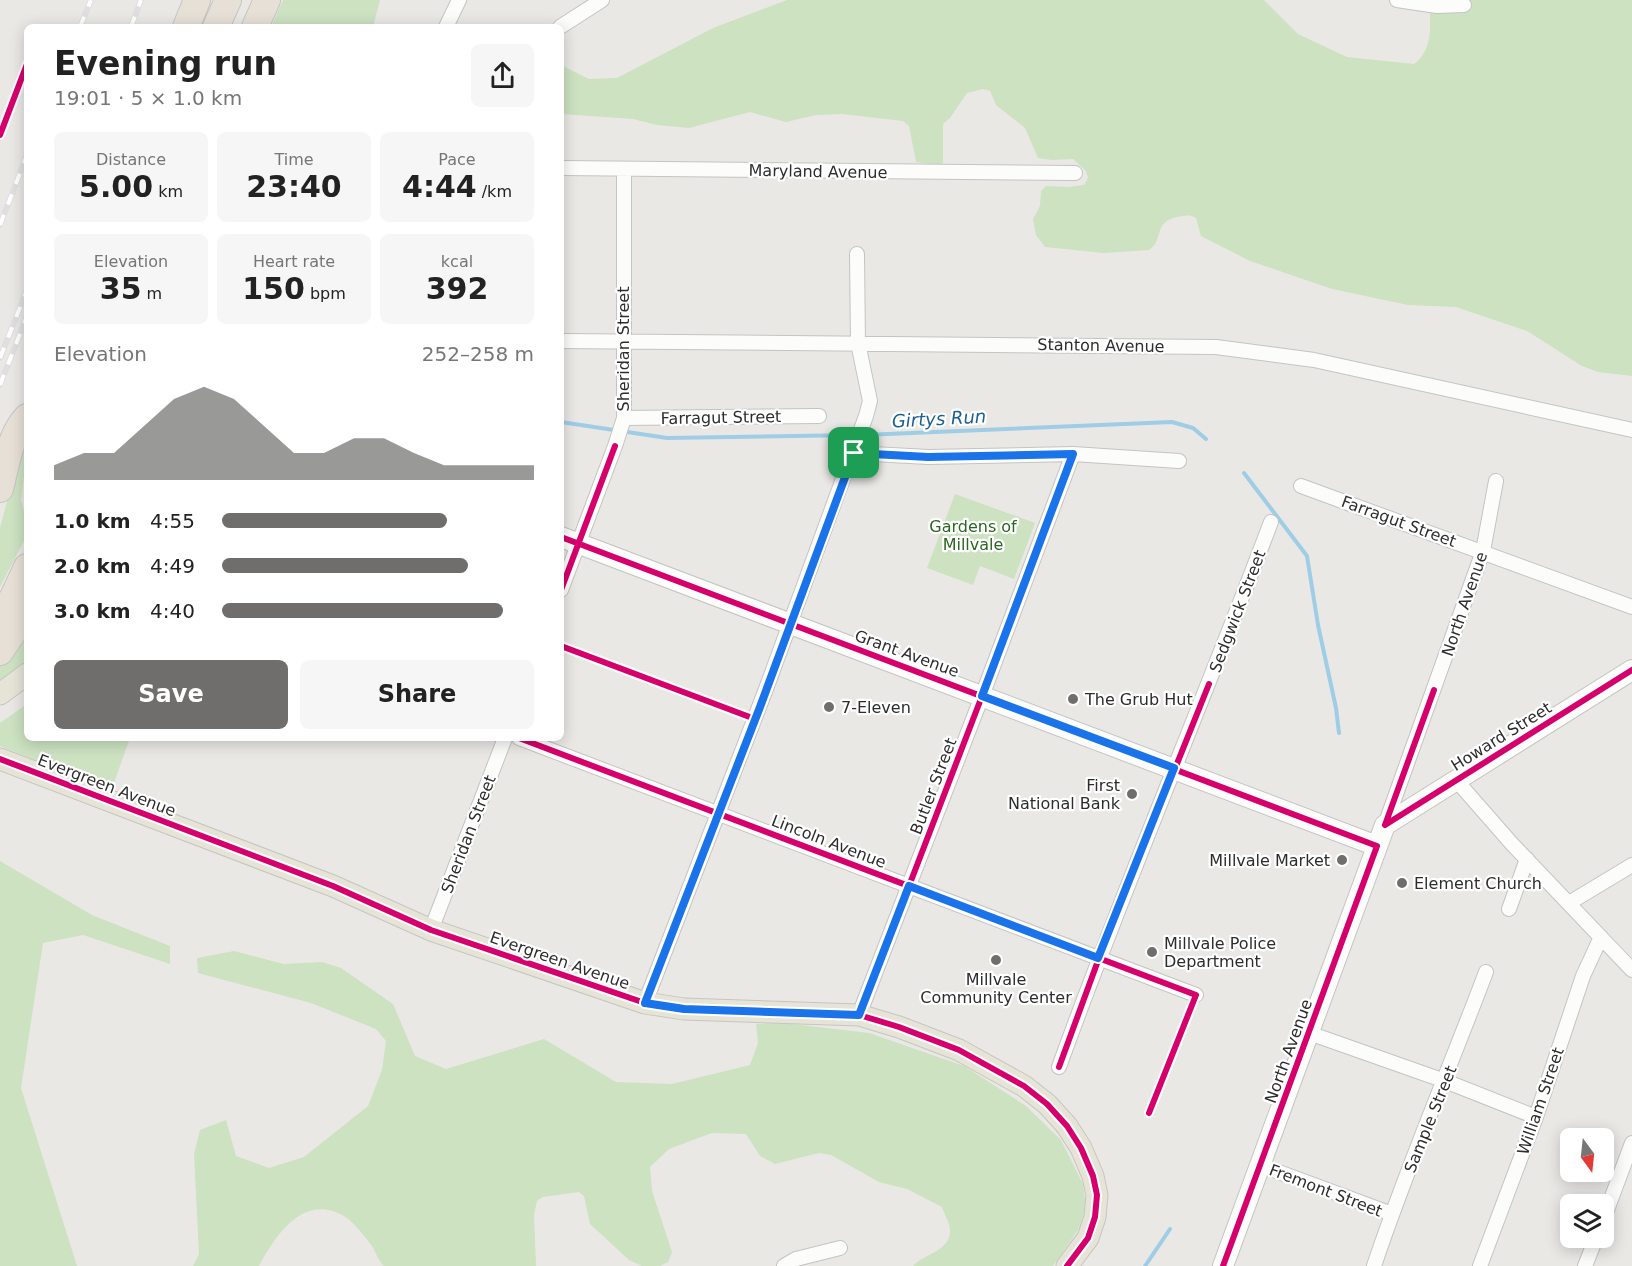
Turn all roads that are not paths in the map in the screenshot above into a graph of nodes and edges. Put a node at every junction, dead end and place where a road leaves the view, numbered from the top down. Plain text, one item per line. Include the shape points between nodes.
1 (197, 0) edge
2 (228, 0) edge
3 (242, 0) edge
4 (267, 0) edge
5 (459, 0) edge
6 (602, 0) edge
7 (1396, 0) edge
8 (1464, 5) dead end
9 (187, 24) edge
10 (217, 24) edge
11 (230, 24) edge
12 (256, 24) edge
13 (447, 24) edge
14 (564, 24) edge
15 (564, 168) edge
16 (624, 169) junction
17 (1075, 173) dead end
18 (857, 254) dead end
19 (564, 341) edge
20 (622, 341) junction
21 (858, 343) junction
22 (819, 416) dead end
23 (24, 419) edge
24 (623, 421) junction
25 (1632, 430) edge
26 (855, 450) junction
27 (1073, 454) junction
28 (1179, 461) dead end
29 (1496, 481) dead end
30 (1301, 486) dead end
31 (0, 489) edge
32 (1270, 522) dead end
33 (570, 541) edge
34 (1483, 551) junction
35 (24, 573) edge
36 (564, 574) edge
37 (1632, 608) edge
38 (24, 616) edge
39 (0, 618) edge
40 (790, 624) junction
41 (0, 652) edge
42 (1632, 670) edge
43 (24, 676) edge
44 (0, 694) edge
45 (24, 694) edge
46 (982, 696) junction
47 (0, 710) edge
48 (504, 741) edge
49 (527, 741) edge
50 (0, 759) edge
51 (1174, 768) junction
52 (1456, 780) junction
53 (718, 813) junction
54 (1385, 825) junction
55 (1377, 846) junction
56 (1527, 859) junction
57 (1632, 865) edge
58 (909, 886) junction
59 (1569, 903) junction
60 (1509, 909) dead end
61 (431, 930) junction
62 (1601, 937) junction
63 (1098, 958) junction
64 (1630, 965) edge
65 (1486, 972) dead end
66 (1196, 995) dead end
67 (645, 1003) junction
68 (859, 1015) junction
69 (1309, 1034) junction
70 (1059, 1068) dead end
71 (1445, 1081) junction
72 (1536, 1117) junction
73 (1632, 1143) edge
74 (1260, 1165) junction
75 (1613, 1194) edge
76 (1392, 1214) junction
77 (840, 1248) dead end
78 (1592, 1248) edge
79 (784, 1266) edge
80 (1067, 1266) edge
81 (1223, 1266) edge
82 (1374, 1266) edge
83 (1480, 1266) edge
84 (1585, 1266) edge

1 - 9 highway
2 - 10 highway
3 - 11 highway
4 - 12 highway
5 - 13 street
6 - 14 street
7 - 8 street
15 - 16 street, Maryland Avenue
16 - 17 street, Maryland Avenue
16 - 20 street, Sheridan Street
18 - 21 street
19 - 20 street, Stanton Avenue
20 - 21 street, Stanton Avenue
20 - 24 street, Sheridan Street
21 - 25 street, Stanton Avenue via 1216,346 1314,360
21 - 26 street via 870,401
22 - 24 street, Farragut Street
23 - 31 highway
24 - 33 street, Sheridan Street
26 - 27 street via 928,457
26 - 40 street
27 - 28 street
27 - 46 street, Butler Street
29 - 34 street, North Avenue
30 - 34 street, Farragut Street
32 - 51 street, Sedgwick Street
33 - 36 street, Sheridan Street
33 - 40 street, Grant Avenue
34 - 37 street, Farragut Street
34 - 54 street, North Avenue
35 - 39 highway
38 - 41 highway
40 - 46 street, Grant Avenue
40 - 53 street
42 - 52 street, Howard Street
43 - 44 main road
45 - 47 main road
46 - 51 street, Grant Avenue
46 - 58 street, Butler Street
48 - 61 street, Sheridan Street
49 - 53 street, Lincoln Avenue
50 - 61 main road, Evergreen Avenue via 333,886
51 - 55 street, Grant Avenue
51 - 63 street, Sedgwick Street
52 - 54 street, Howard Street
52 - 56 street
53 - 58 street, Lincoln Avenue
53 - 67 street
54 - 55 street, North Avenue
55 - 69 street, North Avenue
56 - 59 street
56 - 60 street
57 - 59 street
58 - 63 street, Lincoln Avenue
58 - 68 street, Butler Street
59 - 62 street
61 - 67 main road, Evergreen Avenue
62 - 64 street
62 - 72 street, William Street via 1583,976
63 - 66 street, Lincoln Avenue
63 - 70 street, Sedgwick Street
65 - 71 street, Sample Street
67 - 68 main road, Evergreen Avenue via 684,1009
68 - 80 main road, Evergreen Avenue via 949,1046 997,1069 1047,1104 1067,1126 1088,1163 1097,1195 1088,1238
69 - 71 street
69 - 74 street, North Avenue
71 - 72 street
71 - 76 street, Sample Street
72 - 83 street, William Street
73 - 75 street
74 - 76 street, Fremont Street
74 - 81 street, North Avenue
76 - 82 street, Sample Street
77 - 79 street
78 - 84 street

